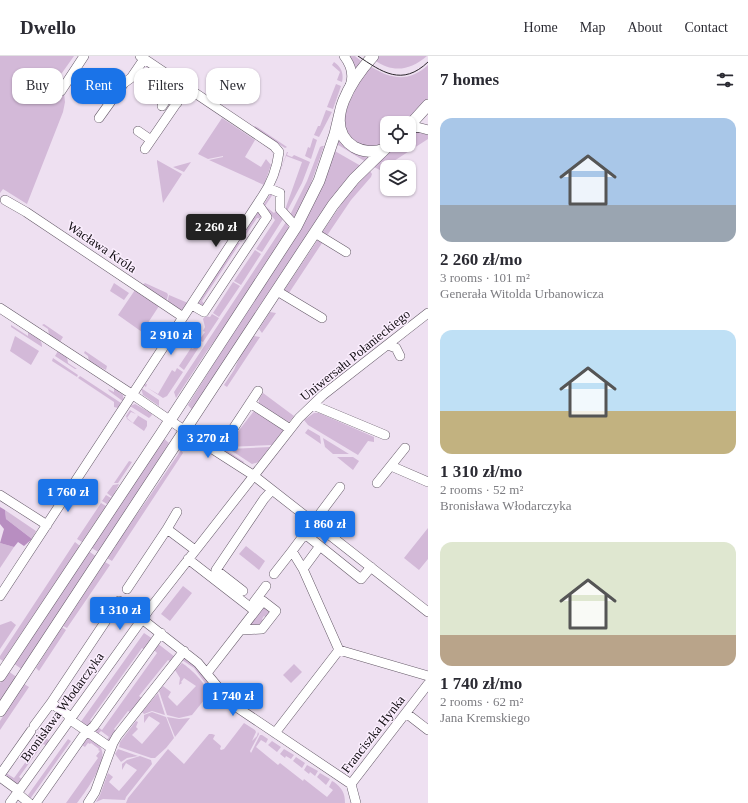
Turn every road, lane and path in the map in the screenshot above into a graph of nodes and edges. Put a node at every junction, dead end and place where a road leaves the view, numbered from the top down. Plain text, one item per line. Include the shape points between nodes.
1 (84, 56) edge
2 (344, 56) edge
3 (373, 56) edge
4 (142, 58) edge
5 (157, 68) edge
6 (350, 87) junction
7 (63, 88) edge
8 (198, 95) edge
9 (176, 104) edge
10 (428, 105) edge
11 (340, 113) junction
12 (99, 118) dead end
13 (416, 118) edge
14 (416, 127) edge
15 (428, 130) edge
16 (138, 131) dead end
17 (151, 140) junction
18 (145, 150) dead end
19 (380, 151) edge
20 (382, 152) edge
21 (268, 188) junction
22 (5, 200) dead end
23 (258, 204) junction
24 (296, 227) junction
25 (315, 233) junction
26 (346, 252) dead end
27 (277, 291) junction
28 (192, 305) junction
29 (0, 308) edge
30 (428, 313) edge
31 (183, 317) junction
32 (322, 318) dead end
33 (388, 345) junction
34 (400, 356) dead end
35 (258, 391) dead end
36 (133, 395) junction
37 (250, 404) junction
38 (313, 405) junction
39 (170, 420) junction
40 (290, 429) junction
41 (185, 431) junction
42 (385, 435) dead end
43 (227, 438) dead end
44 (406, 448) dead end
45 (391, 466) junction
46 (254, 475) junction
47 (428, 482) edge
48 (377, 483) dead end
49 (340, 487) dead end
50 (272, 490) junction
51 (0, 495) edge
52 (177, 512) dead end
53 (313, 522) junction
54 (47, 525) junction
55 (167, 529) junction
56 (304, 534) junction
57 (320, 546) junction
58 (195, 550) junction
59 (292, 551) junction
60 (188, 559) junction
61 (371, 567) junction
62 (303, 568) junction
63 (274, 574) dead end
64 (266, 586) dead end
65 (243, 591) dead end
66 (123, 594) junction
67 (0, 596) edge
68 (254, 610) junction
69 (428, 612) edge
70 (142, 618) junction
71 (241, 630) junction
72 (161, 633) junction
73 (339, 650) junction
74 (184, 651) junction
75 (206, 673) junction
76 (0, 676) edge
77 (428, 676) edge
78 (428, 684) edge
79 (50, 702) junction
80 (0, 711) edge
81 (406, 713) junction
82 (70, 718) junction
83 (428, 730) edge
84 (88, 732) junction
85 (275, 733) junction
86 (111, 748) junction
87 (0, 776) edge
88 (351, 784) junction
89 (18, 792) junction
90 (10, 803) edge
91 (29, 803) edge
92 (36, 803) edge
93 (88, 803) edge
94 (356, 803) edge

1 - 7 street
2 - 6 street via 352,72
3 - 6 main road
4 - 5 street
4 - 12 street
6 - 11 main road
8 - 21 street via 274,146 279,152
9 - 17 street
10 - 13 main road
11 - 19 main road via 342,134 353,146 372,152
11 - 24 main road via 319,181
14 - 15 street
16 - 17 street
17 - 18 street
20 - 25 main road via 349,185
21 - 23 street
21 - 24 street via 280,193 280,209
22 - 31 street, Wacława Króla
23 - 28 street
23 - 28 street via 267,217 213,300 204,312
24 - 39 main road
25 - 26 street
25 - 27 main road
27 - 32 street
27 - 41 main road
28 - 31 street
29 - 36 street
30 - 33 street, Uniwersału Połanieckiego
31 - 36 street
33 - 34 street via 396,348
33 - 38 street, Uniwersału Połanieckiego
35 - 37 street
36 - 39 street
36 - 54 street
37 - 40 street
37 - 43 street
38 - 40 street, Uniwersału Połanieckiego
38 - 42 street
39 - 41 street
39 - 76 main road
40 - 46 street, Uniwersału Połanieckiego
41 - 46 street
41 - 80 main road
44 - 45 street
45 - 47 street
45 - 48 street
46 - 50 street
46 - 58 street, Bronisława Włodarczyka
49 - 53 street
50 - 53 street
50 - 65 street via 216,570
51 - 54 street
52 - 55 street
53 - 56 street
53 - 61 street
54 - 67 street
55 - 58 street
55 - 66 street
56 - 57 street
56 - 59 street
57 - 61 street via 361,580
57 - 62 street
58 - 60 street, Bronisława Włodarczyka
59 - 62 street
59 - 63 street
60 - 68 street
60 - 70 street, Bronisława Włodarczyka
61 - 69 street
62 - 73 street
64 - 68 street via 254,602
66 - 70 street
66 - 79 street
68 - 71 street
68 - 71 street via 263,601 276,611 262,629
70 - 72 street
70 - 82 street, Bronisława Włodarczyka
71 - 75 street
72 - 74 street
72 - 84 street
73 - 77 street
73 - 85 street
74 - 75 street
74 - 86 street via 117,736
75 - 85 street via 232,704
78 - 81 street, Franciszka Hynka
79 - 82 street
79 - 87 street
81 - 83 street
81 - 88 street, Franciszka Hynka
82 - 84 street
82 - 89 street, Bronisława Włodarczyka
84 - 86 street
84 - 92 street
85 - 88 street
86 - 93 street via 98,787
87 - 89 street
88 - 94 street, Franciszka Hynka
89 - 90 street, Bronisława Włodarczyka
89 - 91 street

